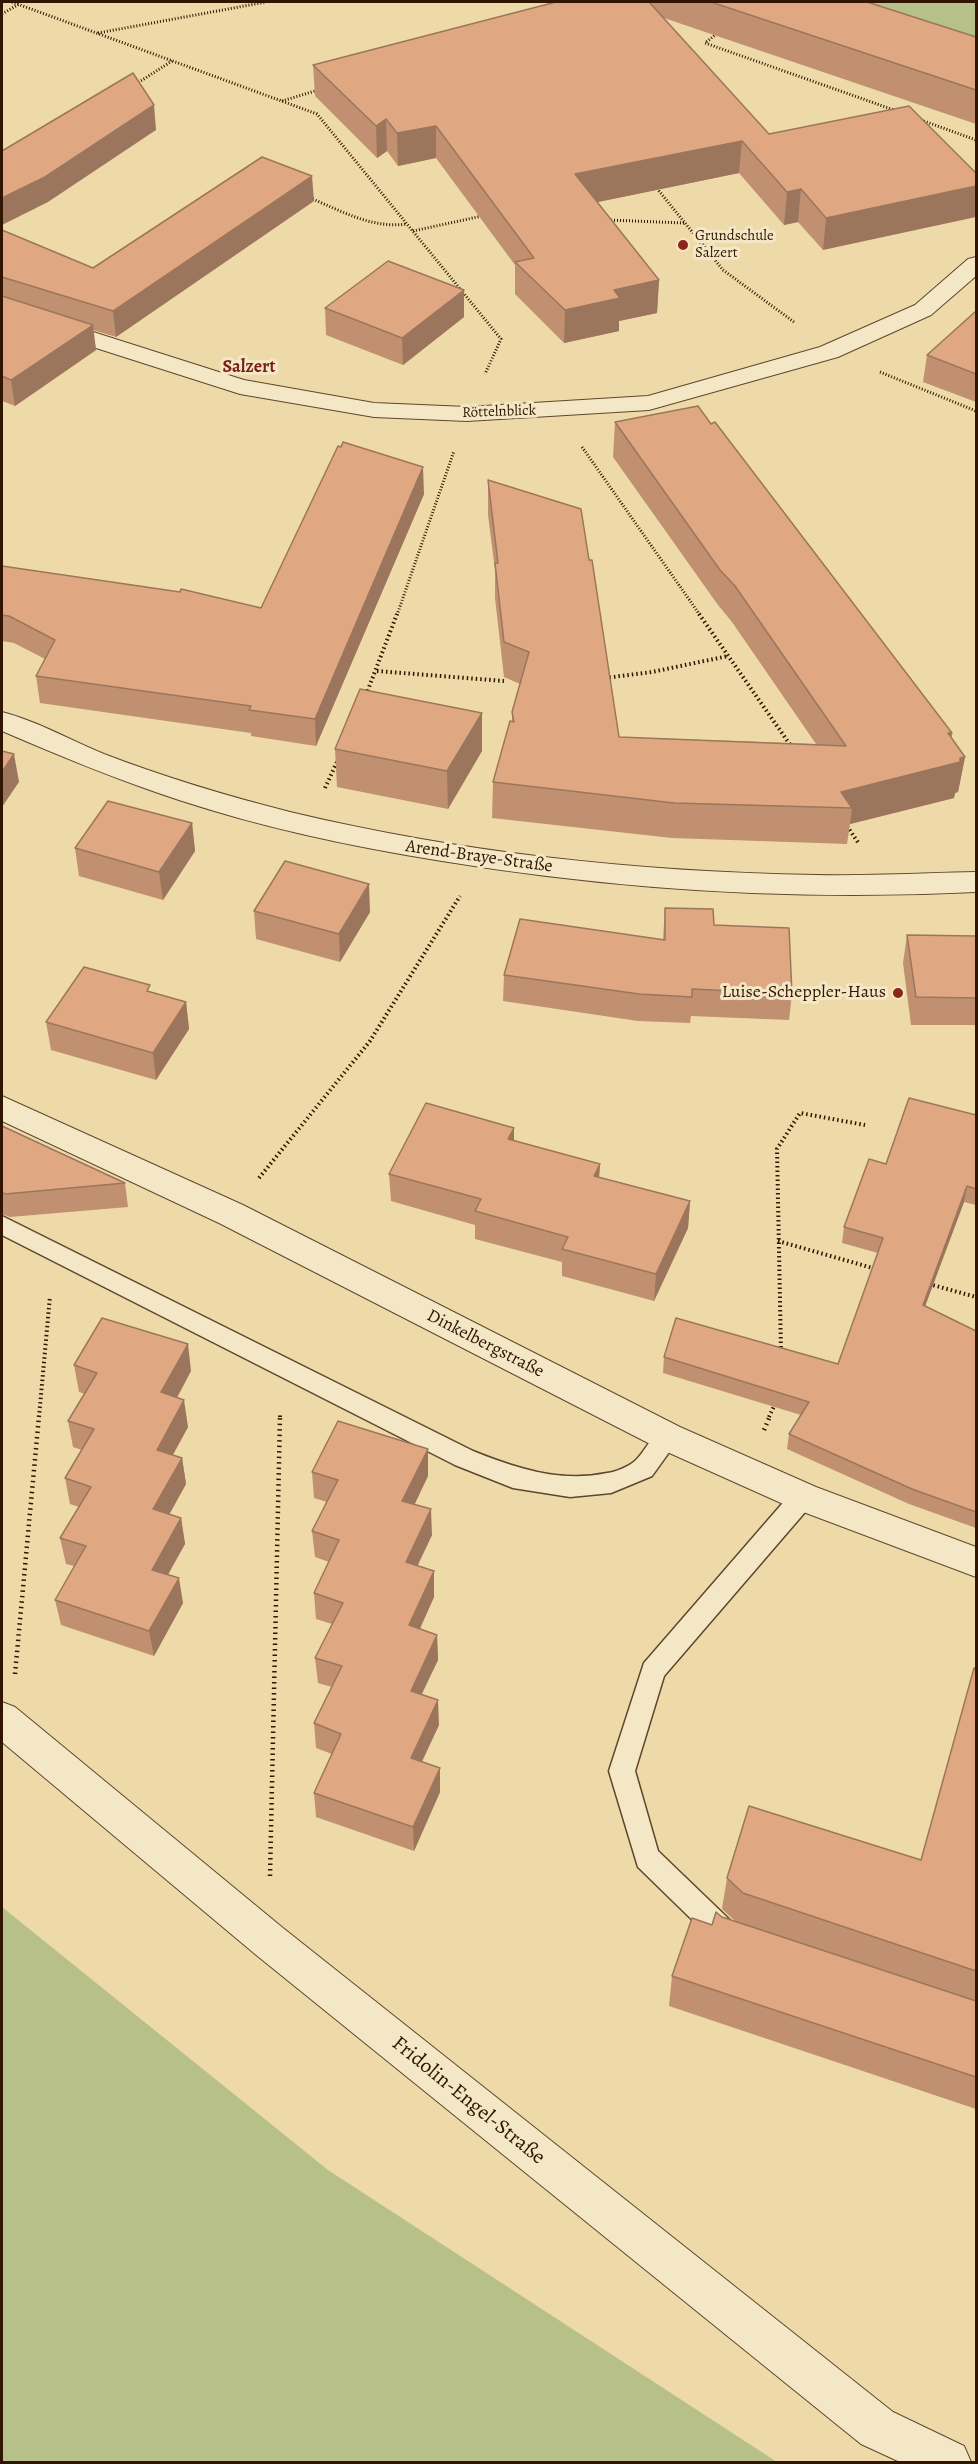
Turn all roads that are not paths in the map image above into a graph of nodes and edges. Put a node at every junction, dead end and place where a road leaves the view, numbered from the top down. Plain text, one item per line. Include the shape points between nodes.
1 (976, 264) edge
2 (2, 310) edge
3 (2, 721) edge
4 (976, 882) edge
5 (2, 1108) edge
6 (2, 1225) edge
7 (668, 1437) junction
8 (803, 1497) junction
9 (976, 1562) edge
10 (6, 1722) edge
11 (761, 1947) edge
12 (948, 2463) edge

1 - 2 street, Röttelnblick via 923,310 829,352 649,403 557,410 467,414 374,410 240,387
3 - 4 street, Arend-Braye-Straße via 122,770 222,802 475,859 668,878 798,885
5 - 7 street, Dinkelbergstraße via 231,1214
6 - 7 lane via 464,1458 513,1478 570,1487 610,1483 643,1469
7 - 8 street, Dinkelbergstraße
8 - 9 street, Dinkelbergstraße
8 - 11 lane via 653,1671 622,1771 647,1858 728,1936
10 - 12 street, Fridolin-Engel-Straße via 269,1941 877,2428

